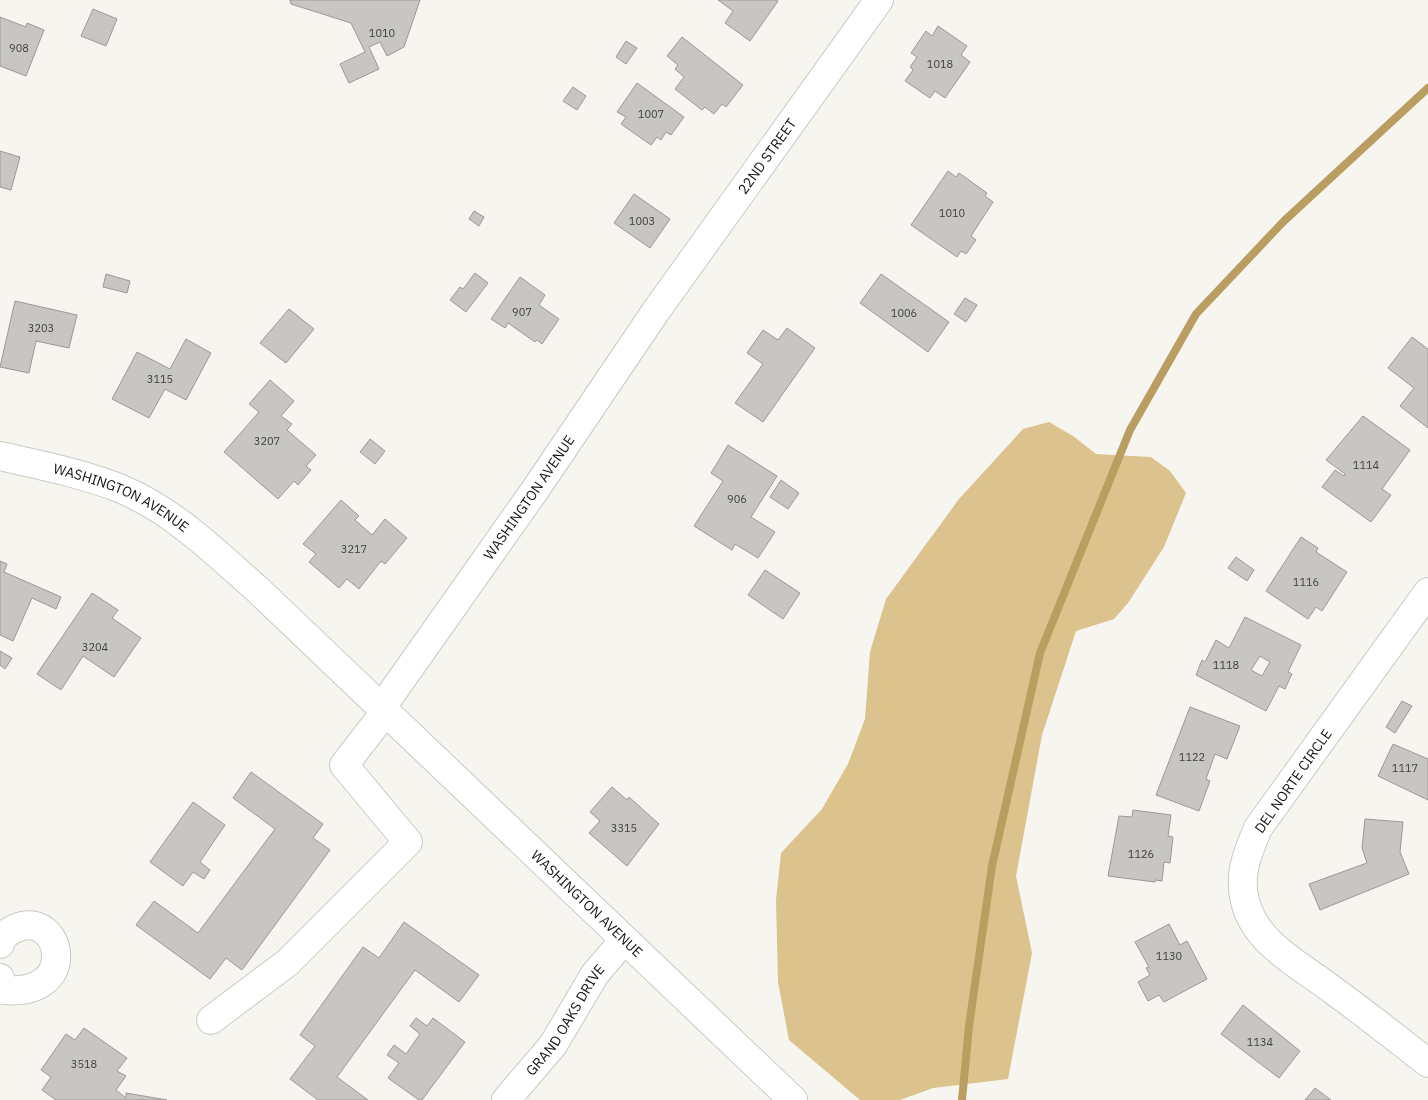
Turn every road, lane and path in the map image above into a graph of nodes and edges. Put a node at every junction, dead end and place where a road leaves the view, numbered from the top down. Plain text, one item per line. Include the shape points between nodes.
1 (879, 0) edge
2 (656, 311) joint
3 (0, 456) edge
4 (1428, 592) edge
5 (384, 709) junction
6 (624, 940) junction
7 (0, 944) edge
8 (1, 988) edge
9 (211, 1020) dead end
10 (1428, 1063) edge
11 (506, 1100) edge
12 (794, 1100) edge

1 - 2 street, 22ND STREET
2 - 5 street, WASHINGTON AVENUE
3 - 5 street, WASHINGTON AVENUE via 85,476 120,489 160,510 198,536
4 - 10 street, DEL NORTE CIRCLE via 1258,828 1245,858 1242,879 1244,901 1268,940
5 - 6 street, WASHINGTON AVENUE
5 - 9 street via 344,765 408,842 286,963
6 - 11 street, GRAND OAKS DRIVE via 595,974 553,1045
6 - 12 street, WASHINGTON AVENUE
7 - 8 street via 10,931 22,926 37,927 49,935 56,946 58,958 55,970 47,980 24,990

